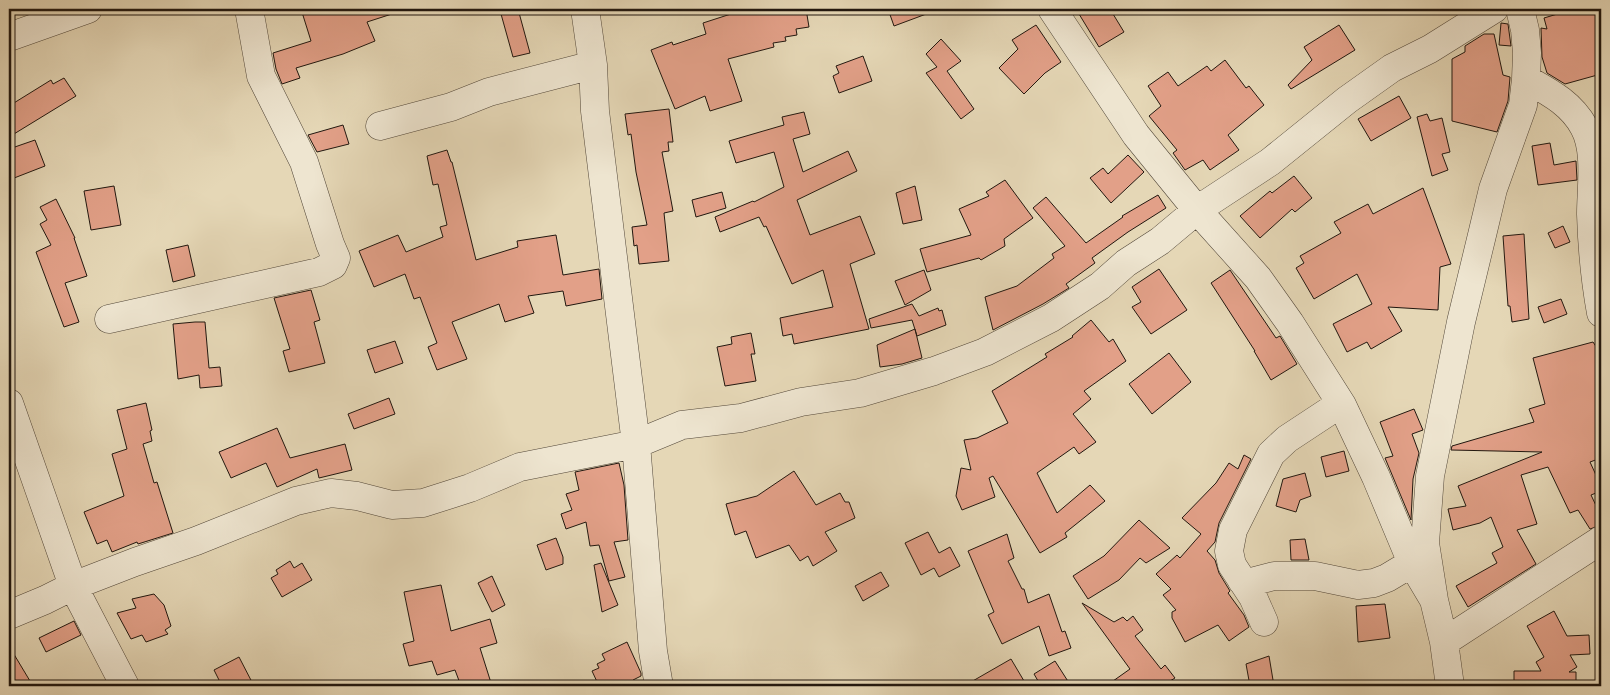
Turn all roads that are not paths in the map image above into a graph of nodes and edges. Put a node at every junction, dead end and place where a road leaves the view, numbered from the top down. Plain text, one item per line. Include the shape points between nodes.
1 (88, 9) edge
2 (249, 9) edge
3 (585, 9) edge
4 (1052, 9) edge
5 (1494, 9) edge
6 (1520, 9) edge
7 (9, 37) edge
8 (593, 65) junction
9 (1526, 79) junction
10 (380, 126) dead end
11 (1197, 210) junction
12 (1601, 313) edge
13 (109, 319) dead end
14 (9, 403) edge
15 (1342, 405) junction
16 (636, 444) junction
17 (1601, 540) edge
18 (1412, 563) junction
19 (1242, 581) junction
20 (72, 586) junction
21 (1434, 600) junction
22 (9, 615) edge
23 (1264, 622) dead end
24 (1444, 642) junction
25 (125, 686) edge
26 (659, 686) edge
27 (1450, 686) edge

1 - 7 street
2 - 13 street via 261,76 304,162 336,258 333,265 318,272
3 - 8 street
4 - 11 street via 1136,135
5 - 11 street via 1430,49 1392,68 1270,162
6 - 9 street via 1525,30
8 - 10 street via 489,92 451,107
8 - 16 street via 595,111
9 - 12 street via 1559,98 1585,129 1592,153 1592,239
9 - 21 street via 1518,123 1493,189 1482,231 1430,476 1425,543
11 - 15 street via 1272,297
11 - 16 street via 1100,286 1051,318 985,352 860,393 801,402 741,418 682,426
14 - 20 street
15 - 18 street
15 - 19 street via 1330,410 1271,454 1233,530 1229,550 1232,565
16 - 20 street via 520,467 423,503 392,505 331,493 296,502
16 - 26 street via 650,624
17 - 24 street
18 - 19 street via 1374,583 1358,585 1315,576 1274,576
18 - 21 street
19 - 23 street
20 - 22 street
20 - 25 street
21 - 24 street
24 - 27 street

